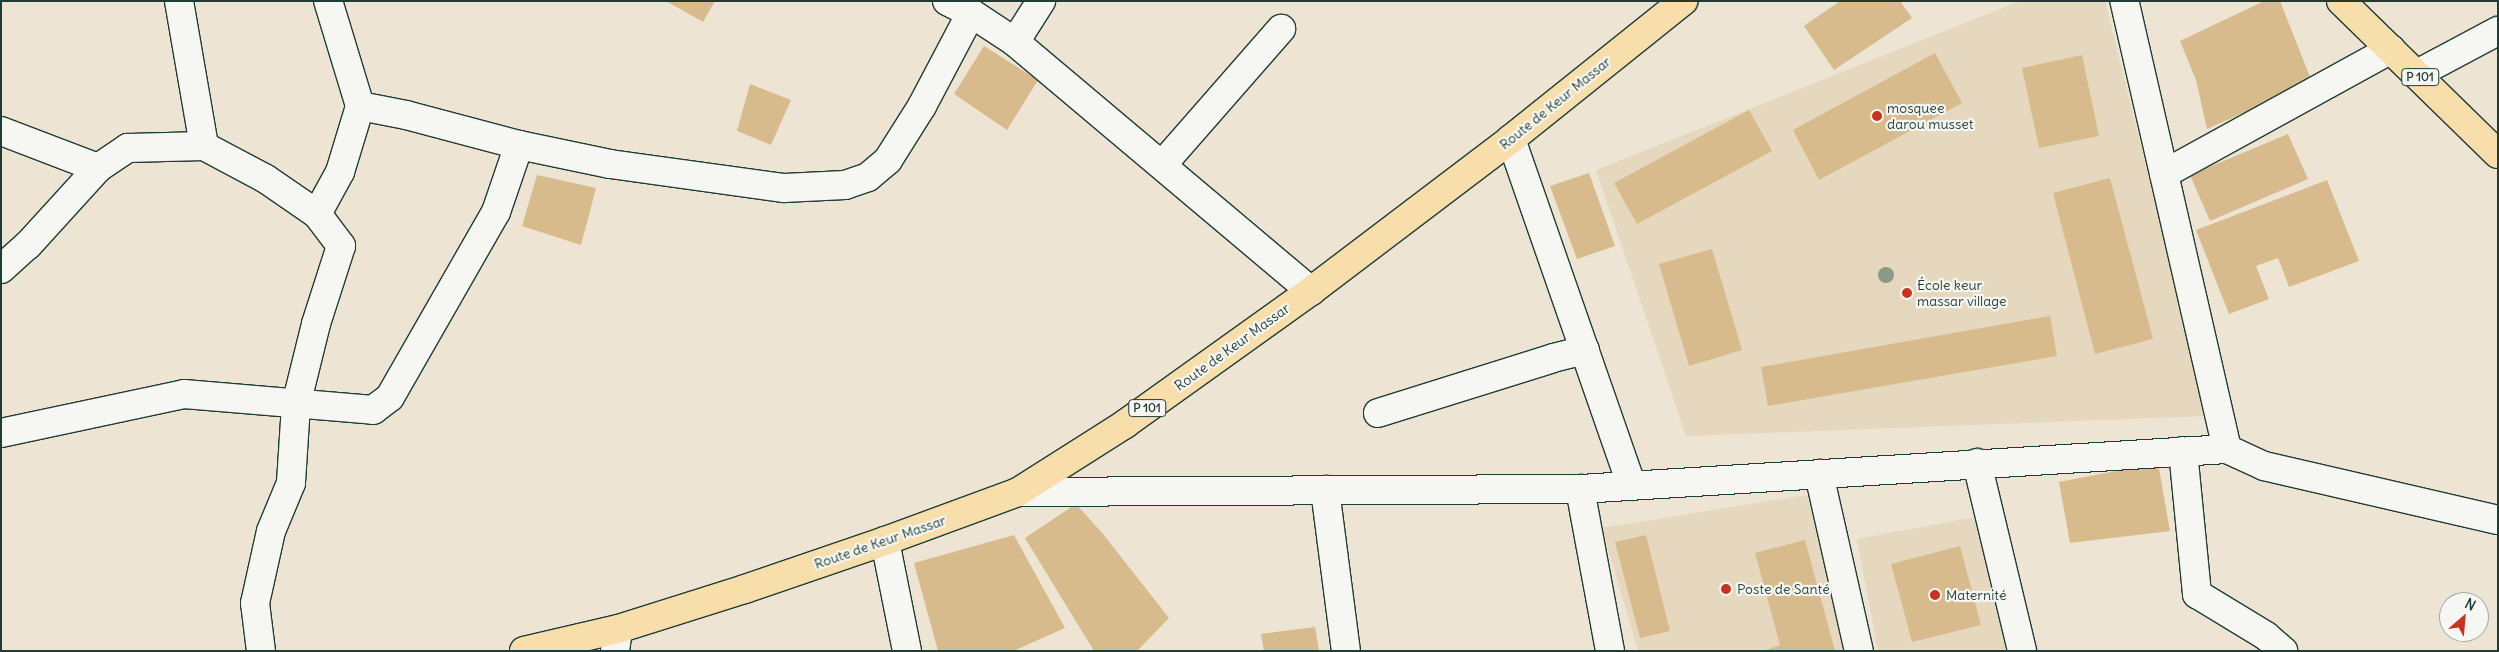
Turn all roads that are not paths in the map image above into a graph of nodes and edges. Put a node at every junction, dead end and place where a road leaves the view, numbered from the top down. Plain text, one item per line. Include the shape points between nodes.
1 (179, 1) edge
2 (328, 1) edge
3 (1041, 1) edge
4 (2124, 1) edge
5 (2341, 1) edge
6 (1675, 3) edge
7 (959, 7) edge
8 (1281, 29) dead end
9 (2498, 31) edge
10 (1015, 42) junction
11 (2391, 49) junction
12 (2417, 74) junction
13 (360, 106) junction
14 (1, 132) edge
15 (1512, 139) junction
16 (520, 145) junction
17 (204, 146) junction
18 (2498, 154) edge
19 (1162, 165) junction
20 (98, 168) junction
21 (2164, 174) junction
22 (317, 214) junction
23 (1, 269) edge
24 (1311, 291) junction
25 (1585, 350) junction
26 (296, 405) junction
27 (1378, 413) dead end
28 (1, 433) edge
29 (2227, 449) junction
30 (2183, 450) junction
31 (1977, 464) junction
32 (1818, 474) junction
33 (1632, 486) junction
34 (1580, 489) junction
35 (1325, 490) junction
36 (1018, 492) junction
37 (2498, 520) edge
38 (885, 541) junction
39 (617, 640) edge
40 (261, 651) edge
41 (524, 651) edge
42 (907, 651) edge
43 (1346, 651) edge
44 (1610, 651) edge
45 (1859, 651) edge
46 (2022, 651) edge
47 (2283, 651) edge

1 - 17 street
2 - 13 street
3 - 10 street
4 - 21 street
5 - 11 main road, P 101
6 - 15 main road, Route de Keur Massar / P 101
7 - 10 street
7 - 16 street via 922,106 888,160 868,177 845,184 784,188 610,164
8 - 19 street
9 - 12 street
10 - 19 street
11 - 12 main road, P 101
11 - 21 street
12 - 18 main road, P 101
13 - 16 street
13 - 22 street via 340,172
14 - 20 street
15 - 24 main road, Route de Keur Massar / P 101
15 - 25 street
16 - 26 street via 496,212 390,397 373,410
17 - 20 street via 128,148
17 - 22 street via 266,179
19 - 24 street
20 - 23 street via 28,245
21 - 29 street
22 - 26 street via 341,246 316,324
24 - 36 main road, Route de Keur Massar / P 101 via 1125,424
25 - 27 street
25 - 33 street
26 - 28 street via 184,394
26 - 40 street via 291,483 271,531 254,603
29 - 30 street
29 - 37 street via 2264,466
30 - 31 street
30 - 47 street via 2197,594 2266,636
31 - 32 street
31 - 46 street
32 - 33 street
32 - 45 street
33 - 34 street
34 - 35 street
34 - 44 street
35 - 36 street
35 - 43 street
36 - 38 main road, Route de Keur Massar / P 101
38 - 39 main road, Route de Keur Massar / P 101
38 - 42 street
39 - 41 main road, Route de Keur Massar / P 101

